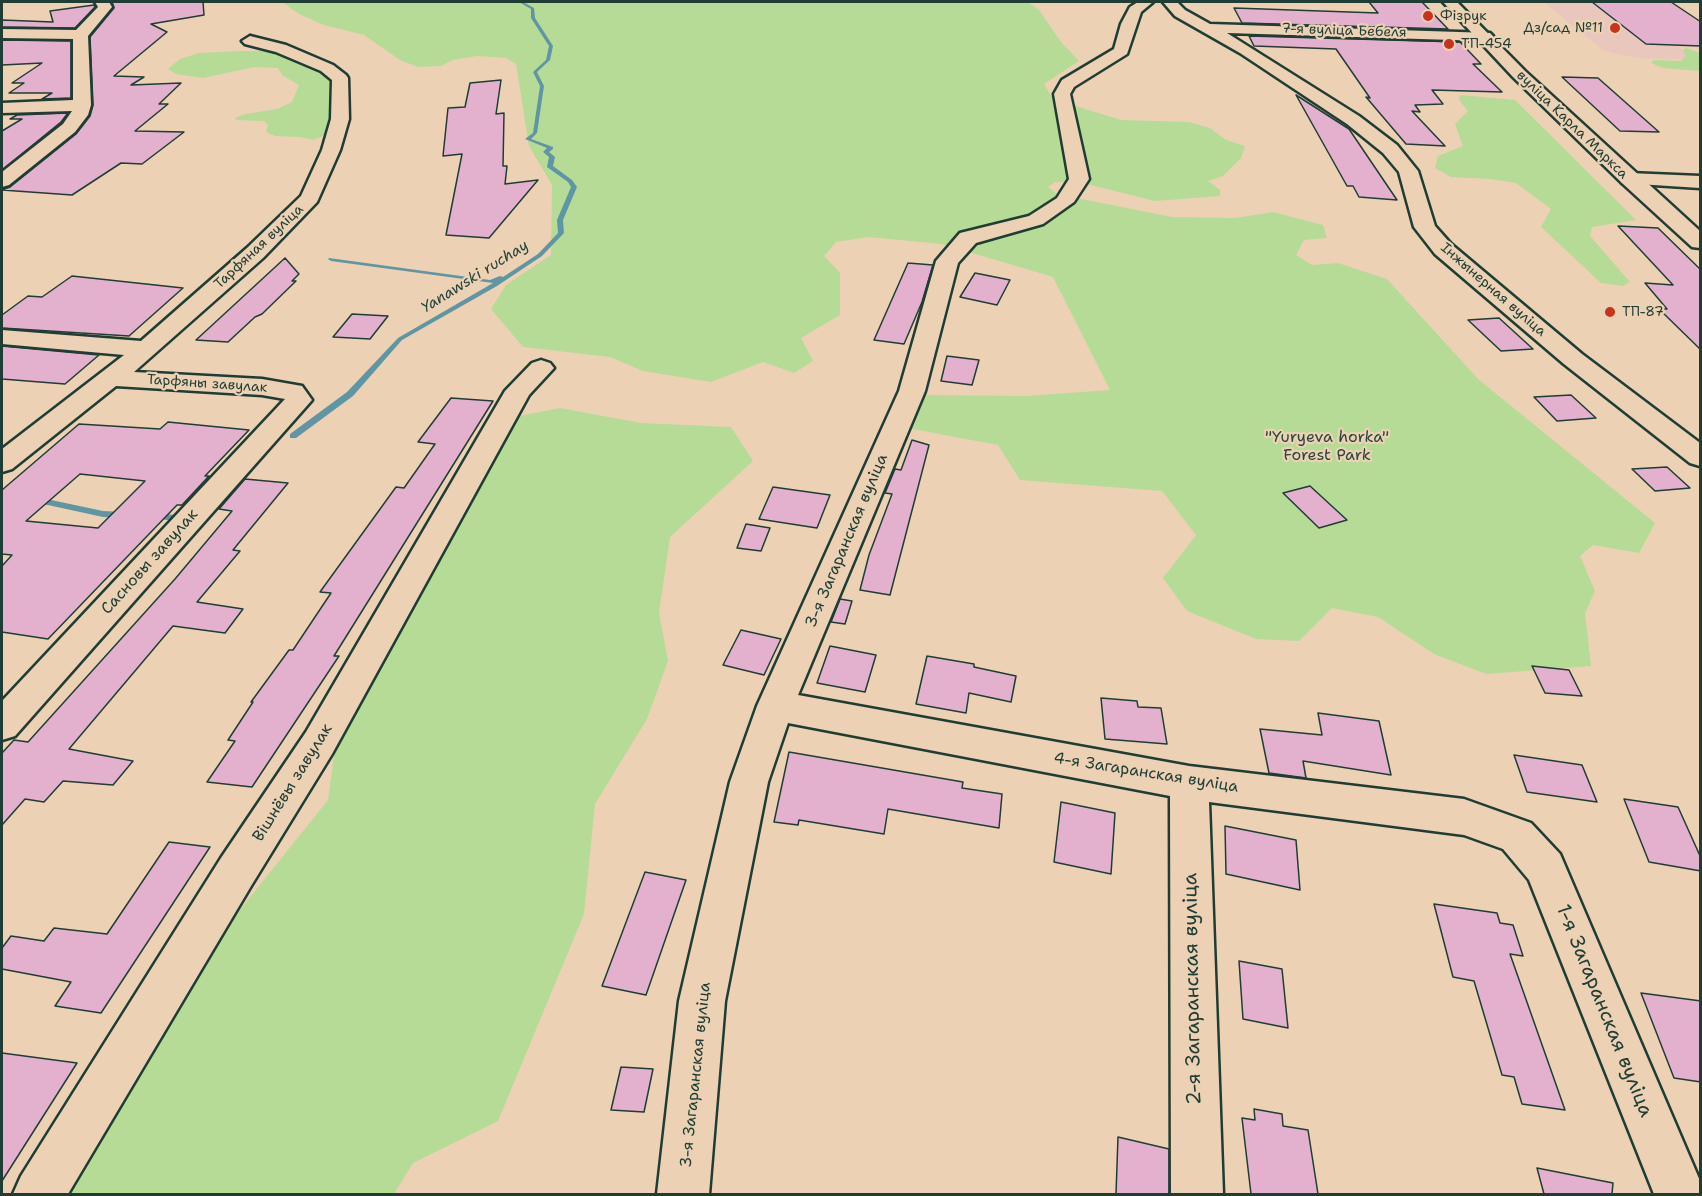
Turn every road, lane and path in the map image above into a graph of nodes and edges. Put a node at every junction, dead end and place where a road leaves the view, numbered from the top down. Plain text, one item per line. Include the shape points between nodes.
1 (102, 2) edge
2 (1146, 2) edge
3 (1170, 2) edge
4 (1450, 2) edge
5 (1204, 28) junction
6 (2, 33) edge
7 (80, 35) junction
8 (1485, 36) junction
9 (250, 40) dead end
10 (82, 105) junction
11 (2, 108) edge
12 (2, 164) edge
13 (23, 166) junction
14 (1629, 179) junction
15 (2, 181) edge
16 (1701, 182) edge
17 (1701, 242) edge
18 (2, 338) edge
19 (147, 349) junction
20 (541, 368) dead end
21 (111, 378) junction
22 (299, 400) joint
23 (1701, 457) edge
24 (2, 463) edge
25 (776, 706) junction
26 (2, 725) edge
27 (1189, 783) junction
28 (1517, 836) joint
29 (39, 1194) edge
30 (683, 1194) edge
31 (1197, 1194) edge
32 (1680, 1194) edge

1 - 7 street via 105,7
2 - 25 street, 3-я Загаранская вуліца via 1131,17 1121,51 1068,84 1062,94 1079,179 1064,202 1036,220 968,238 947,261 912,391
3 - 5 street, Інжынерная вуліца
4 - 8 street, вуліца Карла Маркса
5 - 8 street, 7-я вуліца Бебеля
5 - 23 street, Інжынерная вуліца via 1309,90 1390,149 1408,171 1425,227 1443,249 1573,359
6 - 7 street
7 - 10 street
8 - 14 street, вуліца Карла Маркса via 1519,74
9 - 19 street, Тарфяная вуліца via 290,52 340,78 340,119 331,150 310,198
10 - 11 street
10 - 13 street via 80,115 69,128
12 - 13 street
13 - 15 street
14 - 16 street
14 - 17 street, вуліца Карла Маркса
18 - 19 street, Тарфяны завулак
19 - 21 street
20 - 29 street, Вішнёвы завулак via 518,391 319,744
21 - 22 street, Тарфяны завулак via 262,387 293,392
21 - 24 street
22 - 26 street, Сасновы завулак
25 - 27 street, 4-я Загаранская вуліца
25 - 30 street, 3-я Загаранская вуліца via 749,782 702,1001
27 - 28 street, 4-я Загаранская вуліца via 1464,817
27 - 31 street, 2-я Загаранская вуліца
28 - 32 street, 1-я Загаранская вуліца via 1545,868

